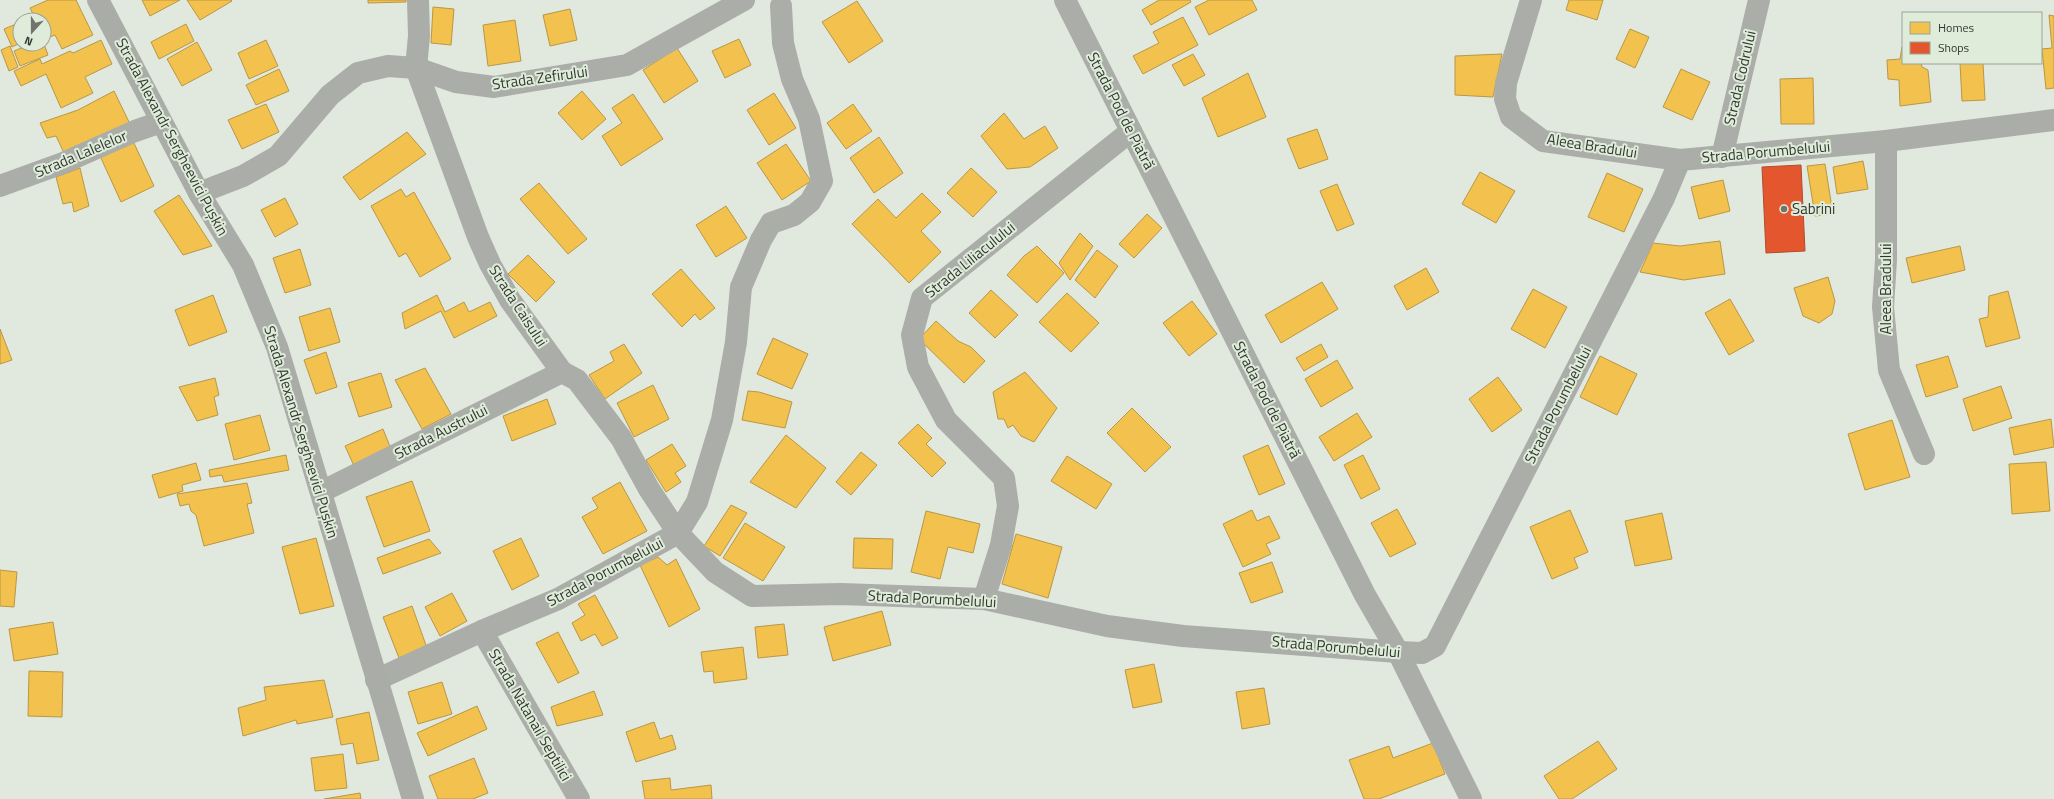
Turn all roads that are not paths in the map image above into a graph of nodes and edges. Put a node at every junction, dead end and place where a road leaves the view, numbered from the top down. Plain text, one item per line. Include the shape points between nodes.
1 (98, 0) edge
2 (418, 0) edge
3 (744, 0) edge
4 (1065, 0) edge
5 (1531, 0) edge
6 (1758, 0) edge
7 (780, 2) edge
8 (416, 68) junction
9 (2054, 120) edge
10 (161, 122) junction
11 (1131, 131) junction
12 (1886, 141) junction
13 (1722, 156) junction
14 (1680, 160) junction
15 (0, 186) edge
16 (199, 193) junction
17 (562, 372) junction
18 (1924, 454) dead end
19 (321, 492) junction
20 (678, 533) junction
21 (984, 599) junction
22 (482, 631) junction
23 (1398, 652) junction
24 (376, 680) junction
25 (413, 799) edge
26 (579, 799) edge
27 (1471, 799) edge

1 - 10 street, Strada Alexandr Sergheevici Pușkin
2 - 8 street, Strada Caisului via 419,36
3 - 8 street, Strada Zefirului via 627,65 494,87 456,82
4 - 11 street, Strada Pod de Piatră
5 - 14 street, Aleea Bradului via 1506,83 1505,99 1511,117 1543,141
6 - 13 street, Strada Codrului
7 - 20 street via 783,43 792,79 809,119 822,181 810,202 794,215 771,223 760,240 741,287 736,342 722,420 697,502
8 - 16 street, Strada Zefirului via 388,66 358,73 330,95 278,156 243,176
8 - 17 street, Strada Caisului via 490,264 510,300
9 - 12 street, Strada Porumbelului
10 - 15 street, Strada Lalelelor
10 - 16 street, Strada Alexandr Sergheevici Pușkin
11 - 21 street, Strada Liliaculului via 922,298 912,335 918,367 946,420 1004,478 1008,506 1003,537
11 - 23 street, Strada Pod de Piatră via 1365,595
12 - 13 street, Strada Porumbelului
12 - 18 street, Aleea Bradului via 1886,260 1883,307 1889,370
13 - 14 street, Strada Porumbelului
14 - 23 street, Strada Porumbelului via 1664,198 1436,646 1422,653
16 - 19 street, Strada Alexandr Sergheevici Pușkin via 243,265 277,347
17 - 19 street, Strada Austrului
17 - 20 street, Strada Caisului via 577,380 621,438 649,489
19 - 24 street, Strada Alexandr Sergheevici Pușkin
20 - 21 street, Strada Porumbelului via 715,572 752,596 841,594
20 - 22 street, Strada Porumbelului via 558,599
21 - 23 street, Strada Porumbelului via 1114,627 1183,636
22 - 24 street, Strada Porumbelului
22 - 26 street, Strada Natanail Septilici
23 - 27 street, Strada Pod de Piatră
24 - 25 street, Strada Alexandr Sergheevici Pușkin

